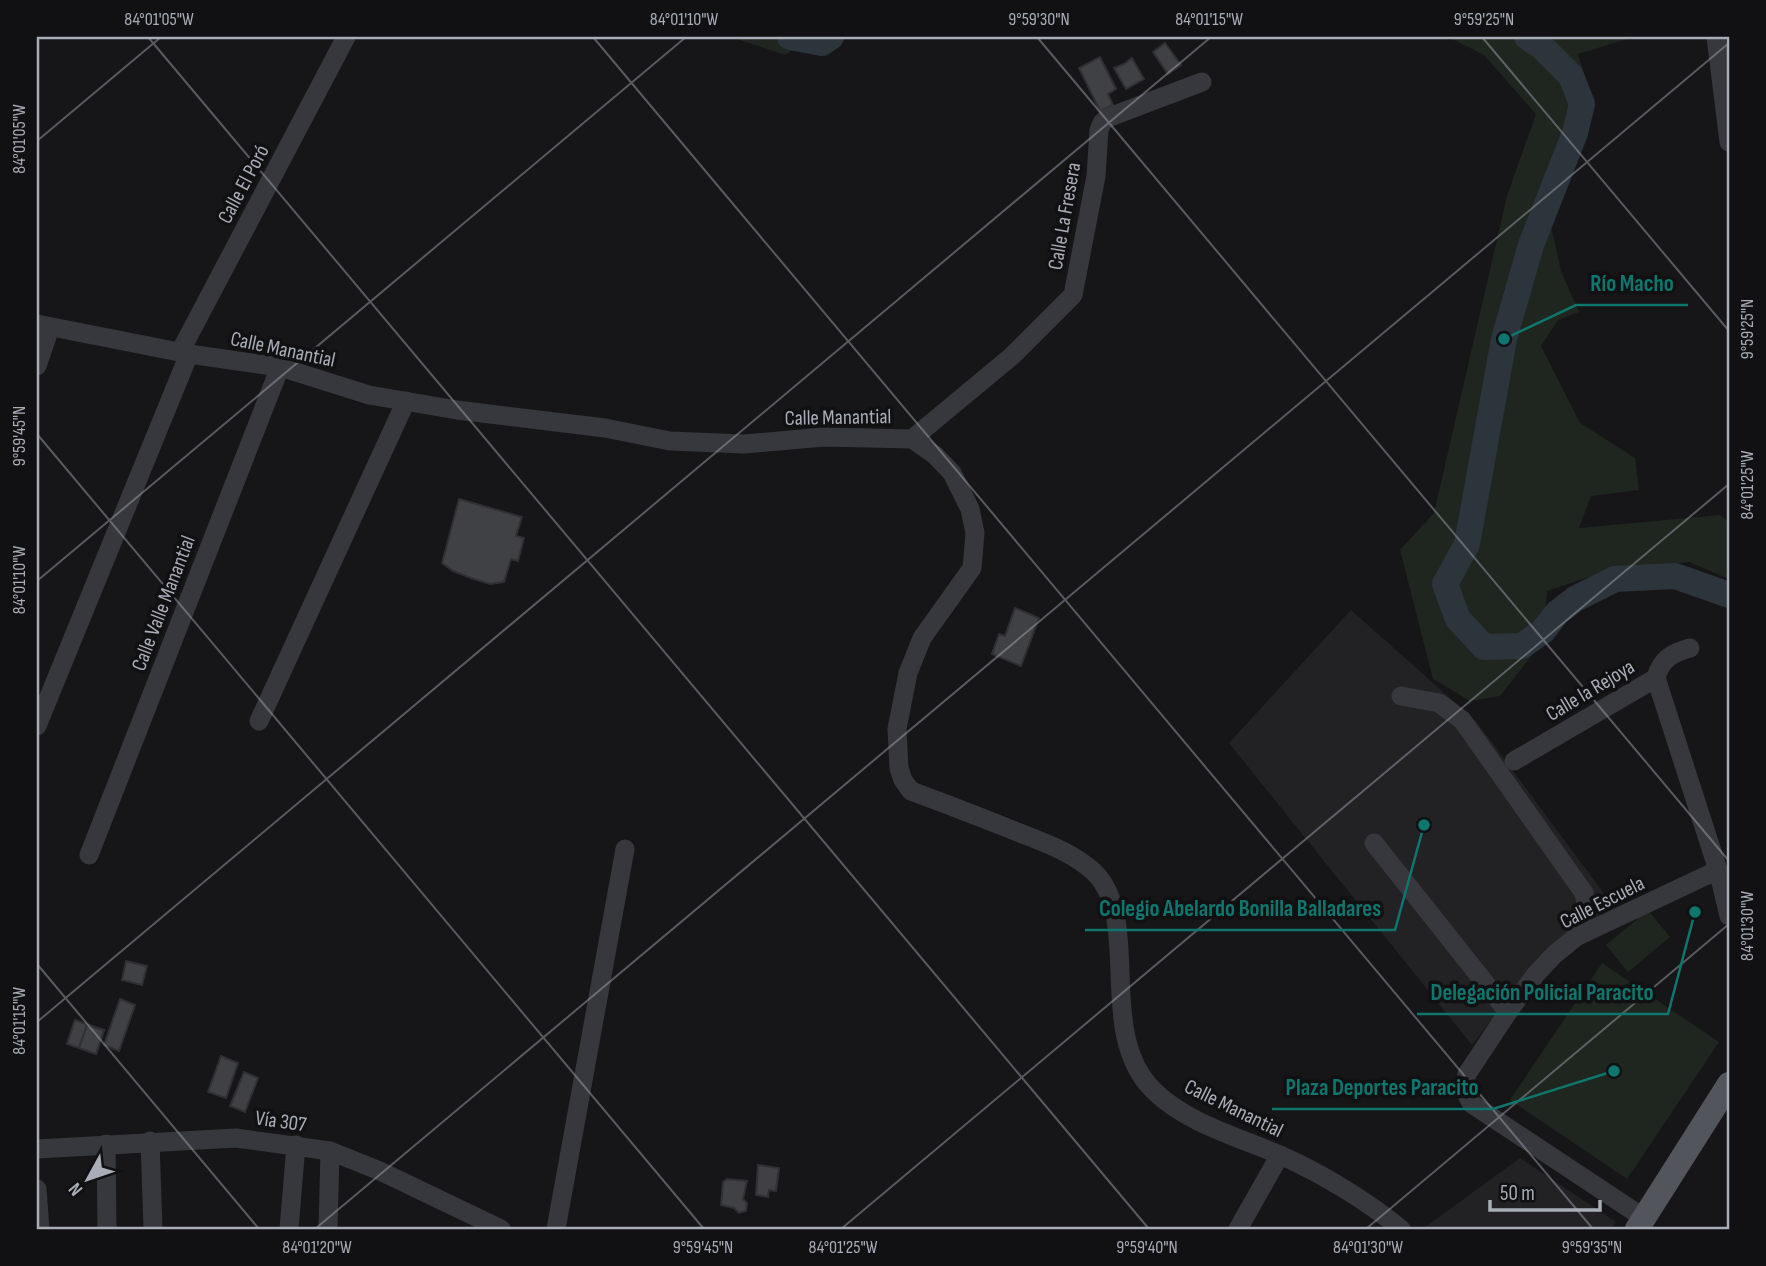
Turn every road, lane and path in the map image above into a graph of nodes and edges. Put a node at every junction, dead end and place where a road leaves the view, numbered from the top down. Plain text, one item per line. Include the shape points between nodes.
1 (346, 37) edge
2 (1716, 37) edge
3 (1202, 82) dead end
4 (1729, 142) edge
5 (43, 326) edge
6 (185, 353) junction
7 (37, 366) edge
8 (280, 367) junction
9 (406, 401) junction
10 (912, 439) junction
11 (1690, 648) dead end
12 (1656, 678) junction
13 (1401, 696) dead end
14 (260, 721) dead end
15 (37, 726) edge
16 (1514, 761) dead end
17 (1374, 844) dead end
18 (625, 849) dead end
19 (89, 855) dead end
20 (1718, 870) junction
21 (1729, 916) edge
22 (1581, 934) junction
23 (1508, 1012) junction
24 (1729, 1084) edge
25 (150, 1141) junction
26 (106, 1144) junction
27 (296, 1146) junction
28 (37, 1149) edge
29 (330, 1151) junction
30 (1280, 1155) junction
31 (37, 1189) edge
32 (1640, 1224) edge
33 (40, 1229) edge
34 (107, 1229) edge
35 (153, 1229) edge
36 (289, 1229) edge
37 (328, 1229) edge
38 (501, 1229) edge
39 (556, 1229) edge
40 (1238, 1229) edge
41 (1401, 1229) edge

1 - 6 street, Calle El Poró
2 - 4 street
3 - 10 street, Calle La Fresera via 1102,122 1073,295 1012,356
5 - 6 street, Calle Manantial
5 - 7 street
6 - 8 street, Calle Manantial
6 - 15 street, Calle El Poró
8 - 9 street, Calle Manantial via 369,395
8 - 19 street, Calle Valle Manantial
9 - 10 street, Calle Manantial via 670,441 744,444 824,437
9 - 14 street
10 - 30 street, Calle Manantial via 952,473 970,509 975,533 972,568 922,638 908,673 897,729 903,780 911,790 1064,850 1092,871 1107,887 1115,913 1121,1008 1129,1054 1139,1074 1154,1092 1188,1115
11 - 12 street via 1664,660
12 - 16 street, Calle la Rejoya
12 - 20 street, Calle la Rejoya
13 - 22 street via 1439,704 1462,720 1584,892 1587,907
17 - 23 street
18 - 39 street
20 - 21 street, Calle la Rejoya
20 - 22 street, Calle Escuela
22 - 23 street, Calle Escuela via 1536,974
23 - 32 street, Calle Escuela via 1466,1074 1466,1095 1472,1104
24 - 32 main road
25 - 26 street, Vía 307
25 - 27 street, Vía 307 via 236,1138
25 - 35 street
26 - 28 street, Vía 307
26 - 34 street
27 - 29 street, Vía 307
27 - 36 street
29 - 37 street
29 - 38 street, Vía 307
30 - 40 street
30 - 41 street, Calle Manantial
31 - 33 street

